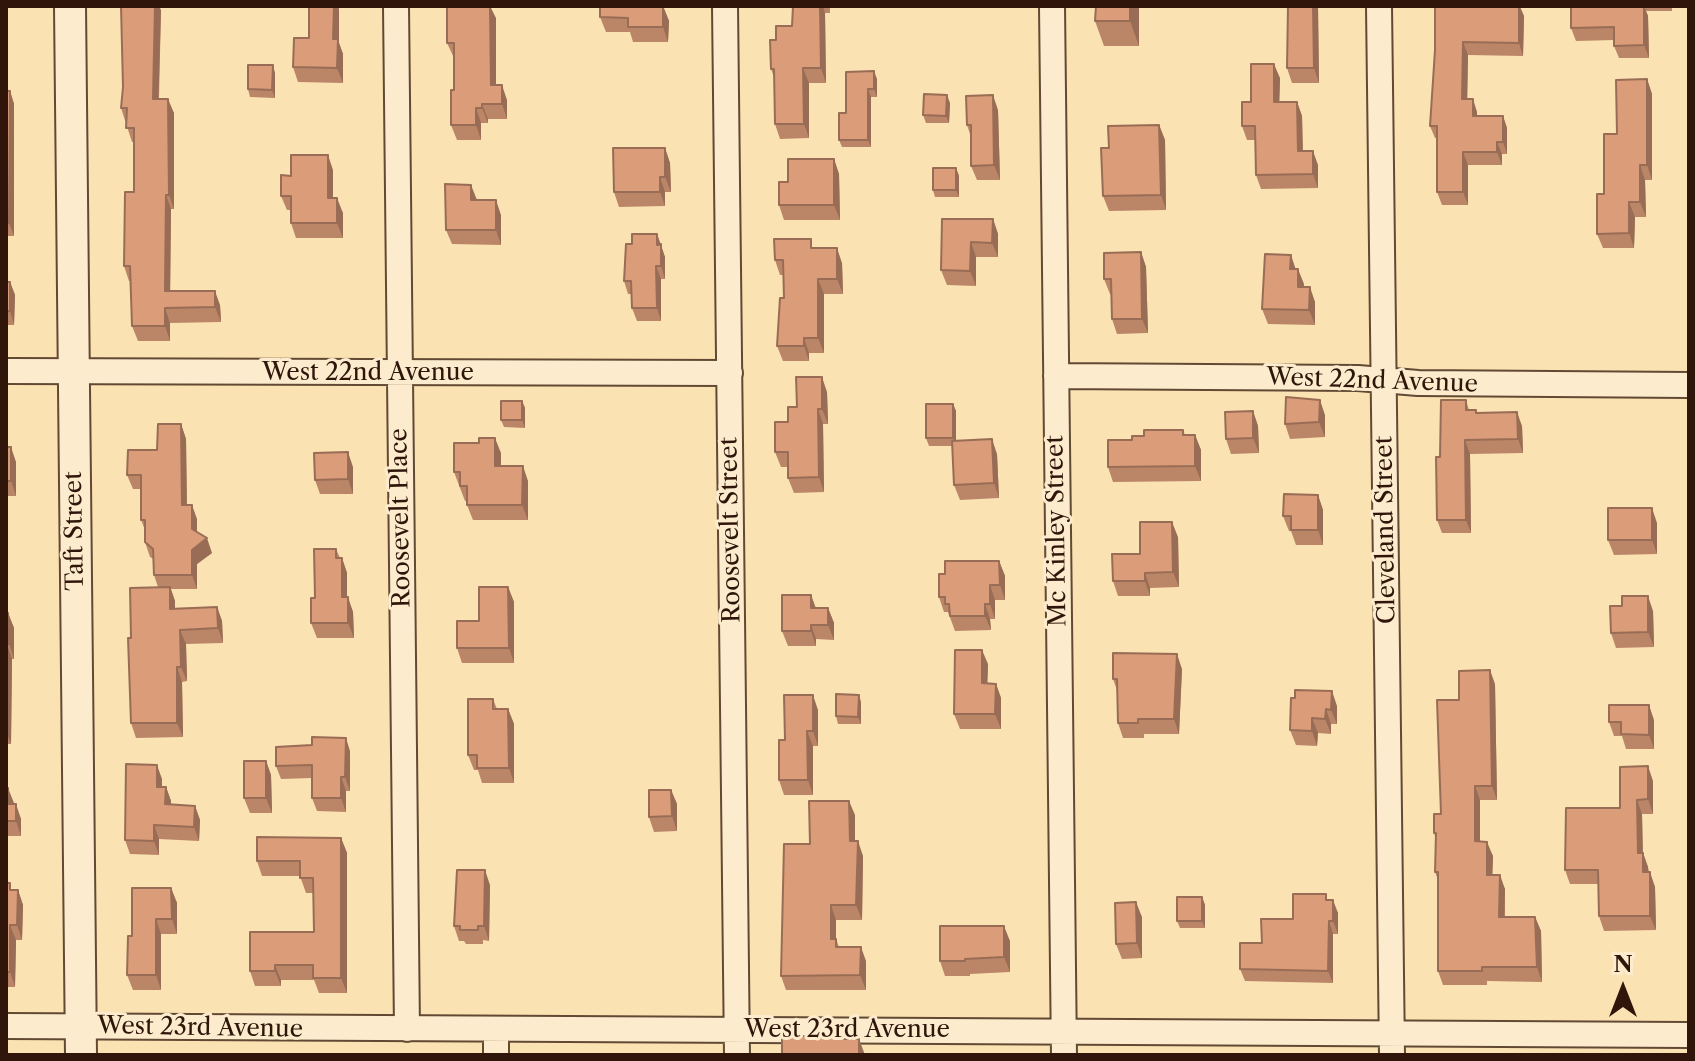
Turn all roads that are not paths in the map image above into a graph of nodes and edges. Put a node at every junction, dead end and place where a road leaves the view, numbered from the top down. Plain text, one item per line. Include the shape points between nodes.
1 (70, 6) edge
2 (396, 6) edge
3 (725, 6) edge
4 (1052, 6) edge
5 (1379, 6) edge
6 (6, 371) edge
7 (73, 371) junction
8 (400, 373) junction
9 (730, 373) junction
10 (1056, 376) junction
11 (1385, 380) junction
12 (1689, 385) edge
13 (6, 1026) edge
14 (407, 1029) junction
15 (496, 1030) junction
16 (737, 1030) junction
17 (1689, 1035) edge
18 (80, 1041) edge
19 (1064, 1043) edge
20 (1392, 1044) edge
21 (496, 1055) edge
22 (737, 1055) edge

1 - 7 street, Taft Street
2 - 8 street, Roosevelt Place
3 - 9 street, Roosevelt Street
4 - 10 street, Mc Kinley Street
5 - 11 street, Cleveland Street
6 - 7 street, West 22nd Avenue
7 - 8 street, West 22nd Avenue
7 - 18 street, Taft Street
8 - 9 street, West 22nd Avenue
8 - 14 street, Roosevelt Place
9 - 16 street, Roosevelt Street
10 - 11 street, West 22nd Avenue
10 - 19 street, Mc Kinley Street
11 - 12 street, West 22nd Avenue
11 - 20 street, Cleveland Street
13 - 18 street, West 23rd Avenue
14 - 15 street, West 23rd Avenue
14 - 18 street, West 23rd Avenue
15 - 16 street, West 23rd Avenue
15 - 21 street
16 - 19 street, West 23rd Avenue
16 - 22 street, Roosevelt Street
17 - 20 street, West 23rd Avenue
19 - 20 street, West 23rd Avenue

